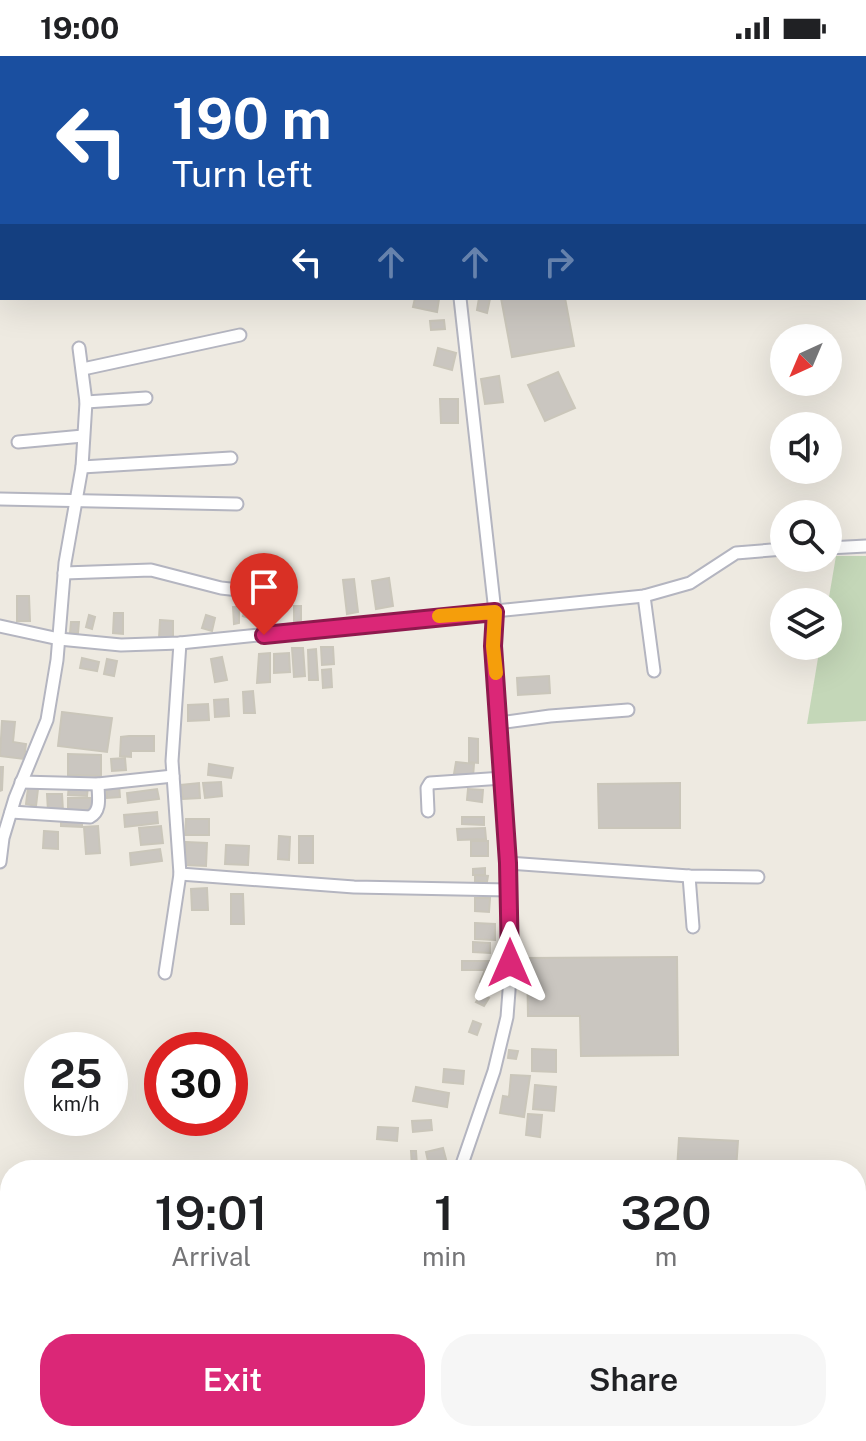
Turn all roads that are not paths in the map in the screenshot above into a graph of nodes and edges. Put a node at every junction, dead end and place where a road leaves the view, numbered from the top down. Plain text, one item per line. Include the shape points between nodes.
1 (460, 300) edge
2 (240, 335) dead end
3 (79, 348) dead end
4 (83, 369) junction
5 (146, 398) dead end
6 (86, 402) junction
7 (83, 436) junction
8 (18, 442) dead end
9 (231, 458) dead end
10 (82, 467) junction
11 (0, 499) edge
12 (77, 500) junction
13 (237, 504) dead end
14 (866, 546) edge
15 (842, 547) edge
16 (770, 550) edge
17 (64, 573) junction
18 (257, 592) dead end
19 (644, 596) junction
20 (495, 612) junction
21 (0, 626) edge
22 (59, 639) junction
23 (180, 643) junction
24 (654, 671) dead end
25 (628, 710) dead end
26 (499, 723) junction
27 (173, 776) junction
28 (503, 778) junction
29 (21, 782) junction
30 (98, 784) junction
31 (428, 811) dead end
32 (11, 812) junction
33 (0, 862) edge
34 (508, 863) junction
35 (180, 874) junction
36 (689, 876) junction
37 (758, 877) dead end
38 (509, 890) junction
39 (693, 927) dead end
40 (165, 973) dead end
41 (463, 1160) edge

1 - 20 street
2 - 4 street
3 - 4 street
4 - 6 street
5 - 6 street
6 - 7 street
7 - 8 street
7 - 10 street
9 - 10 street
10 - 12 street
11 - 12 street
12 - 13 street
12 - 17 street
14 - 15 street
16 - 19 street via 736,553 690,583
17 - 18 street via 151,570
17 - 22 street
19 - 20 street
19 - 24 street
20 - 23 street
20 - 26 street
21 - 22 street
22 - 23 street
22 - 29 street via 47,720
23 - 27 street
25 - 26 street
26 - 28 street
27 - 30 street
27 - 35 street
28 - 31 street via 431,783
28 - 34 street
29 - 30 street
29 - 32 street
30 - 32 street via 98,808 90,817
32 - 33 street
34 - 36 street
34 - 38 street
35 - 38 street via 354,887
35 - 40 street
36 - 37 street
36 - 39 street
38 - 41 street via 507,1017

